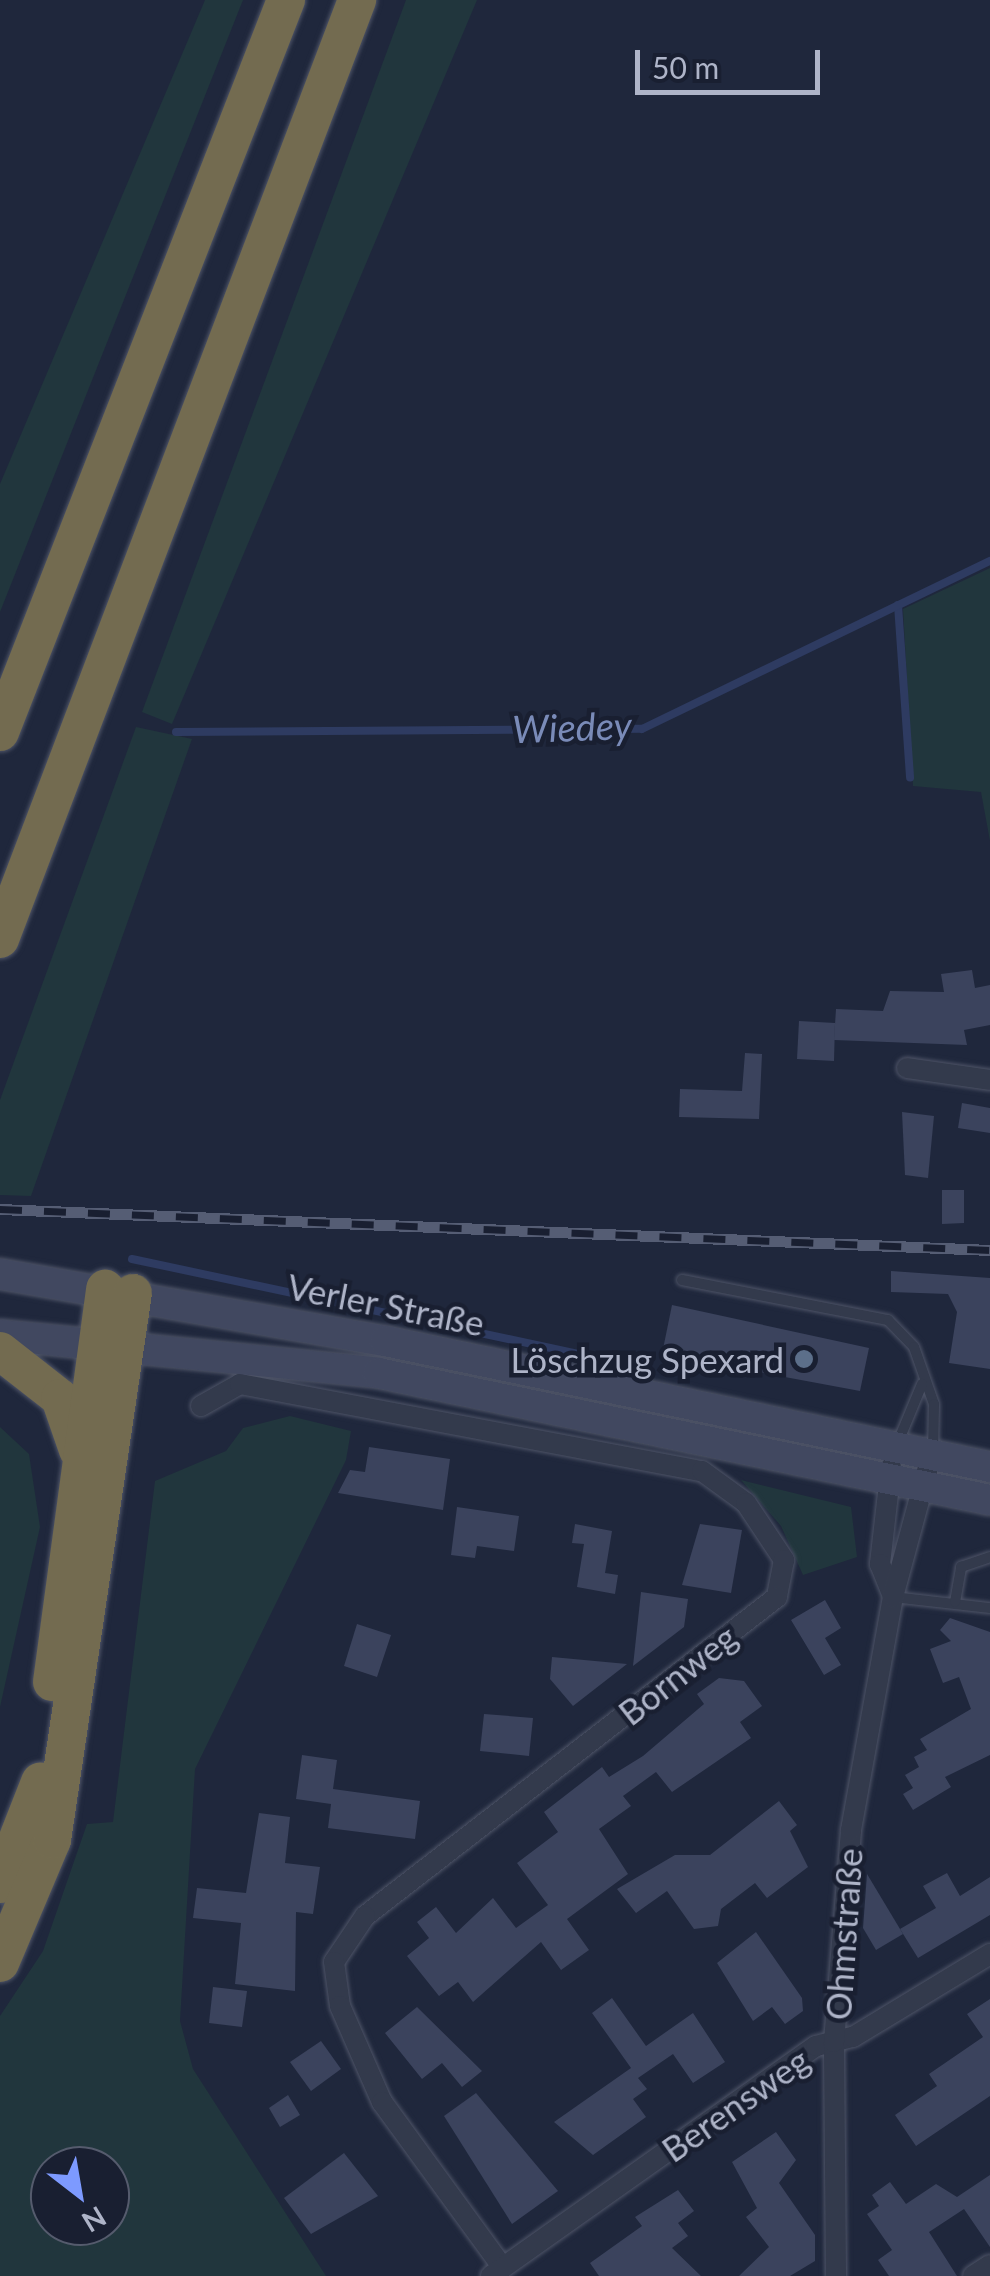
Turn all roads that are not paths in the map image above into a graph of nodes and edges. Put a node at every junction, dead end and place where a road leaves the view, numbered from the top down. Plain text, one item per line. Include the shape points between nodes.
1 (286, 0) edge
2 (357, 0) edge
3 (0, 732) edge
4 (0, 939) edge
5 (907, 1068) dead end
6 (990, 1080) edge
7 (0, 1274) edge
8 (682, 1280) dead end
9 (119, 1290) junction
10 (0, 1334) edge
11 (113, 1340) junction
12 (0, 1351) edge
13 (922, 1384) junction
14 (200, 1406) dead end
15 (931, 1456) junction
16 (80, 1458) junction
17 (892, 1464) junction
18 (990, 1468) edge
19 (924, 1487) junction
20 (990, 1500) edge
21 (990, 1557) edge
22 (893, 1597) junction
23 (956, 1602) junction
24 (990, 1608) edge
25 (0, 1884) edge
26 (990, 1954) edge
27 (0, 1963) edge
28 (834, 2042) junction
29 (990, 2265) edge
30 (497, 2272) edge
31 (836, 2276) edge
32 (973, 2276) edge

1 - 3 highway
2 - 4 highway
5 - 6 street
7 - 9 main road, Verler Straße
8 - 13 lane via 888,1320 914,1348
9 - 11 highway
9 - 17 main road, Verler Straße
10 - 11 main road, Verler Straße
11 - 16 highway
11 - 17 main road, Verler Straße via 378,1373
11 - 27 highway via 52,1840
12 - 16 highway via 60,1398
13 - 15 lane via 934,1404
13 - 17 lane
14 - 30 street, Bornweg via 240,1384 702,1470 746,1503 784,1560 777,1597 364,1916 334,1962 340,2006 382,2102
15 - 17 main road, Verler Straße
15 - 18 main road, Verler Straße
15 - 19 street, Ohmstraße
16 - 25 highway via 41,1774 16,1861
17 - 19 main road, Verler Straße
17 - 22 street, Ohmstraße via 880,1564
19 - 20 main road, Verler Straße
19 - 22 street, Ohmstraße
21 - 23 lane via 961,1567
22 - 23 lane
22 - 28 street, Ohmstraße via 850,1830
23 - 24 lane
26 - 28 street, Berensweg
28 - 30 street, Berensweg
28 - 31 street, Ohmstraße
29 - 32 street

